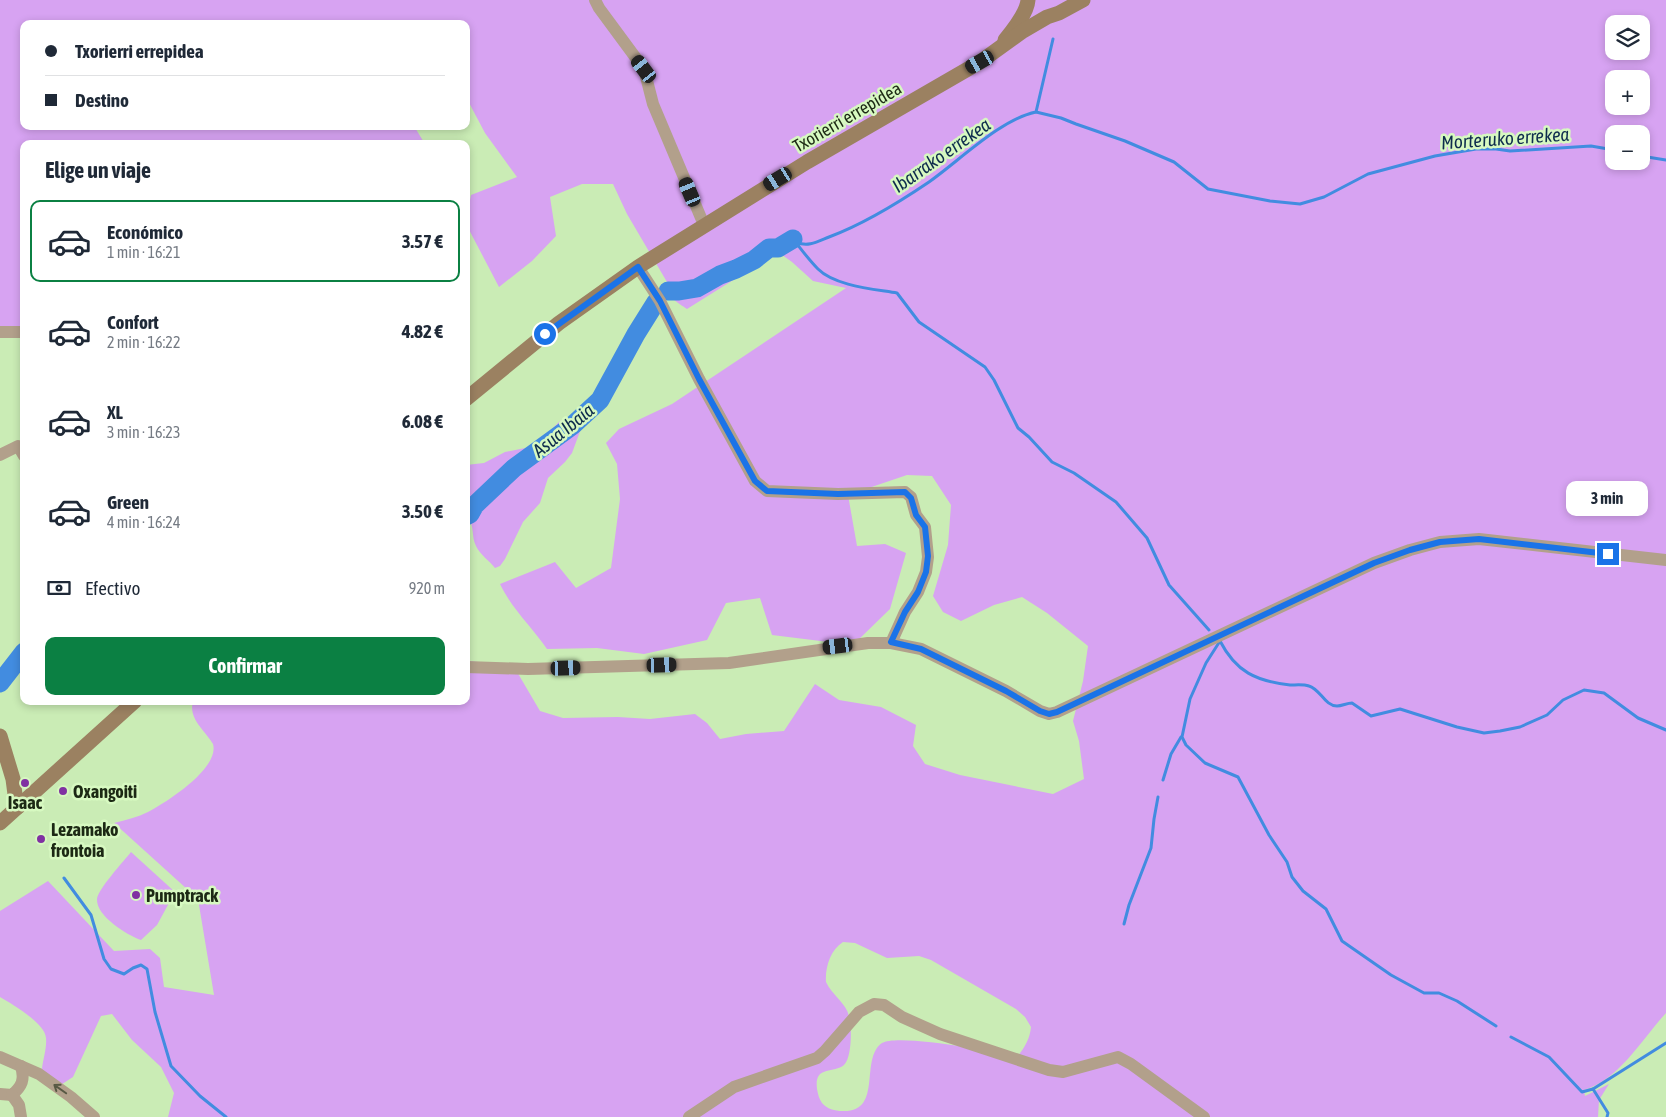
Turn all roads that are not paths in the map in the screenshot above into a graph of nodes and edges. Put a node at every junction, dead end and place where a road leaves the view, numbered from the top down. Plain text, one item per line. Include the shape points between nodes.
1 (595, 0) edge
2 (1027, 2) edge
3 (1077, 2) edge
4 (1047, 17) junction
5 (998, 49) junction
6 (704, 225) junction
7 (638, 267) junction
8 (0, 332) edge
9 (20, 332) edge
10 (470, 397) edge
11 (20, 449) edge
12 (5, 453) edge
13 (1666, 560) edge
14 (891, 642) junction
15 (470, 668) edge
16 (131, 705) edge
17 (0, 736) edge
18 (18, 807) junction
19 (0, 823) edge
20 (0, 1057) edge
21 (21, 1066) junction
22 (6, 1095) edge
23 (21, 1117) edge
24 (94, 1117) edge
25 (689, 1117) edge
26 (1204, 1117) edge

1 - 6 street via 644,69 653,104
2 - 4 street via 1035,16
2 - 5 street via 1013,30
3 - 4 street, Txorierri errepidea
4 - 5 street, Txorierri errepidea
5 - 6 street, Txorierri errepidea
6 - 7 street, Txorierri errepidea
7 - 10 street, Txorierri errepidea via 559,323
7 - 14 street via 660,301 755,481 762,488 767,491 829,493 905,492 911,498 916,515 925,527 926,572
8 - 9 street
11 - 12 street via 18,446
13 - 14 street via 1479,539 1440,542 1374,563 1049,714 921,649
14 - 15 street via 868,642 729,663
16 - 18 street
17 - 18 street
18 - 19 street
20 - 21 street
21 - 22 street via 24,1077 20,1088
24 -> 21 street via 39,1074
22 - 23 street via 19,1105
25 - 26 street via 734,1087 817,1058 859,1012 874,1004 884,1005 940,1034 1049,1070 1063,1072 1118,1057

